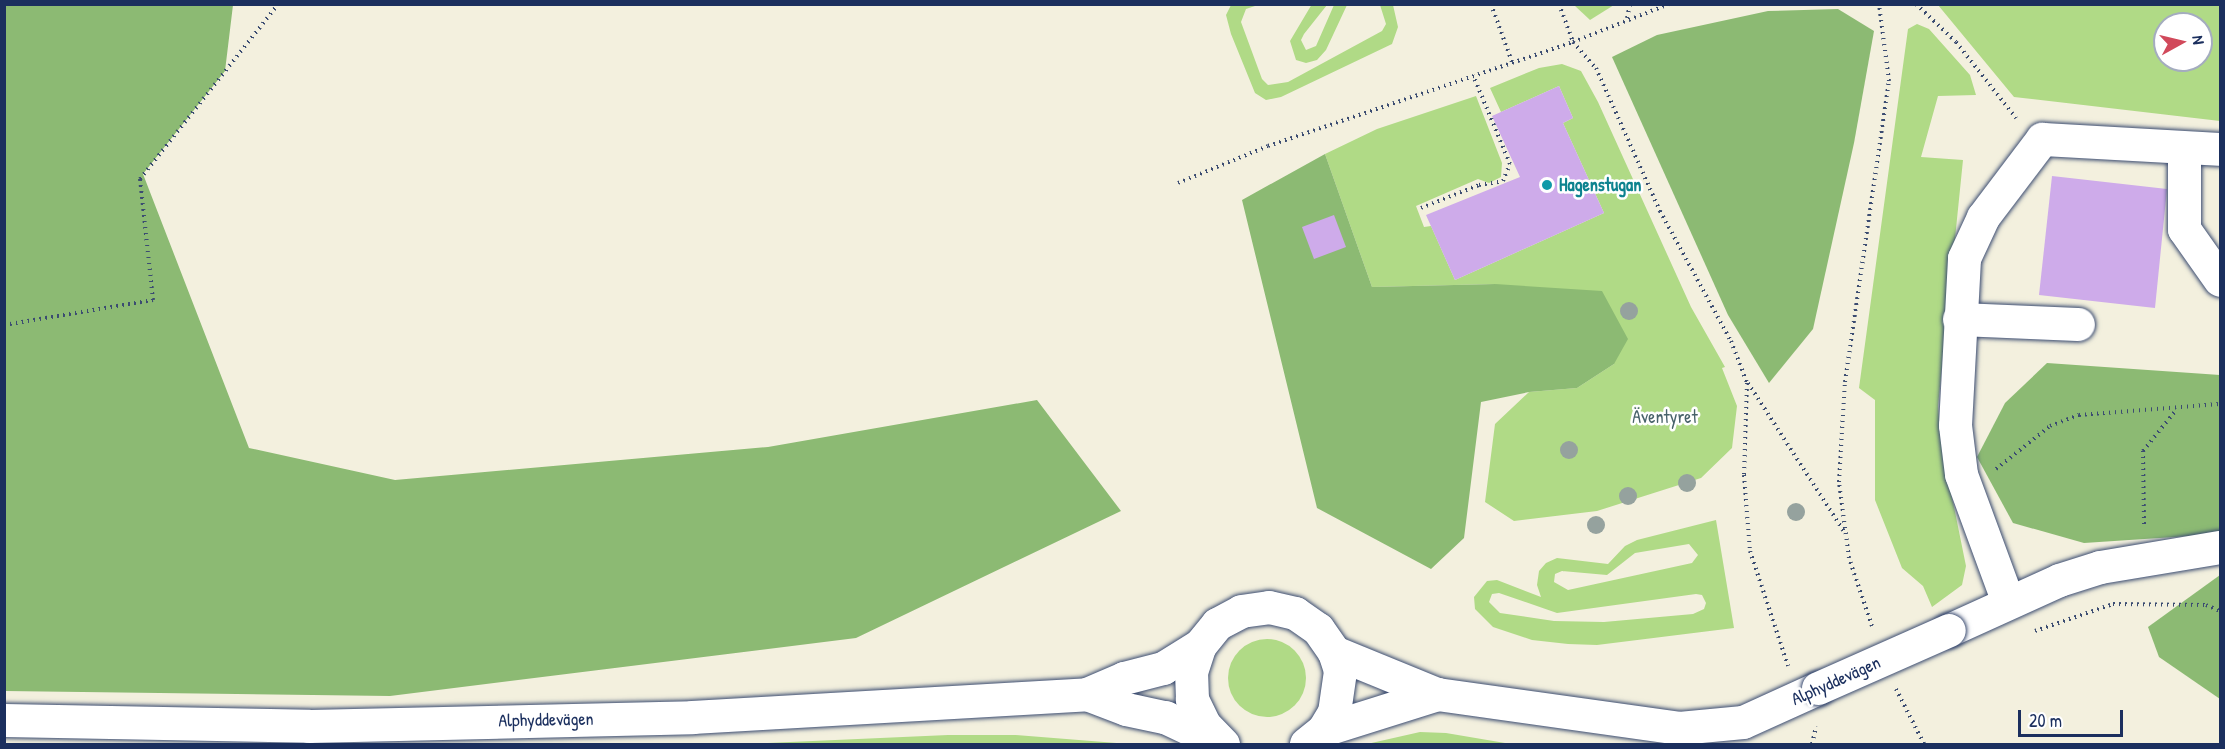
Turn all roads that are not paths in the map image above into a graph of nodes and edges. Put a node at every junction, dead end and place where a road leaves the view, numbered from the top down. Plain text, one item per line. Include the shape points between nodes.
1 (2184, 148) junction
2 (2220, 149) edge
3 (2220, 280) edge
4 (1959, 319) junction
5 (2078, 324) dead end
6 (2220, 547) edge
7 (2008, 602) junction
8 (1200, 645) junction
9 (1334, 652) junction
10 (1087, 694) junction
11 (1437, 694) junction
12 (4, 720) edge
13 (1746, 733) edge
14 (1314, 737) edge
15 (1224, 744) edge

1 - 2 street
1 - 3 street via 2184,229
1 - 4 street via 2042,139 1983,217 1968,248
4 - 5 street
4 - 7 street via 1955,424 1961,474
6 - 7 street, Alphyddevägen via 2100,567
7 - 13 street, Alphyddevägen, bridge via 1818,688
8 - 9 street via 1217,624 1241,611 1269,607 1303,618 1318,629
8 - 10 street, Alphyddevägen via 1163,668
8 - 15 street via 1191,672 1192,699 1204,724
9 - 11 street, Alphyddevägen
9 - 14 street via 1340,692 1334,712
10 - 12 street, Alphyddevägen via 668,718 309,726
10 - 15 street, Alphyddevägen via 1126,709 1165,717
11 - 13 street, Alphyddevägen via 1679,728
11 - 14 street, Alphyddevägen

